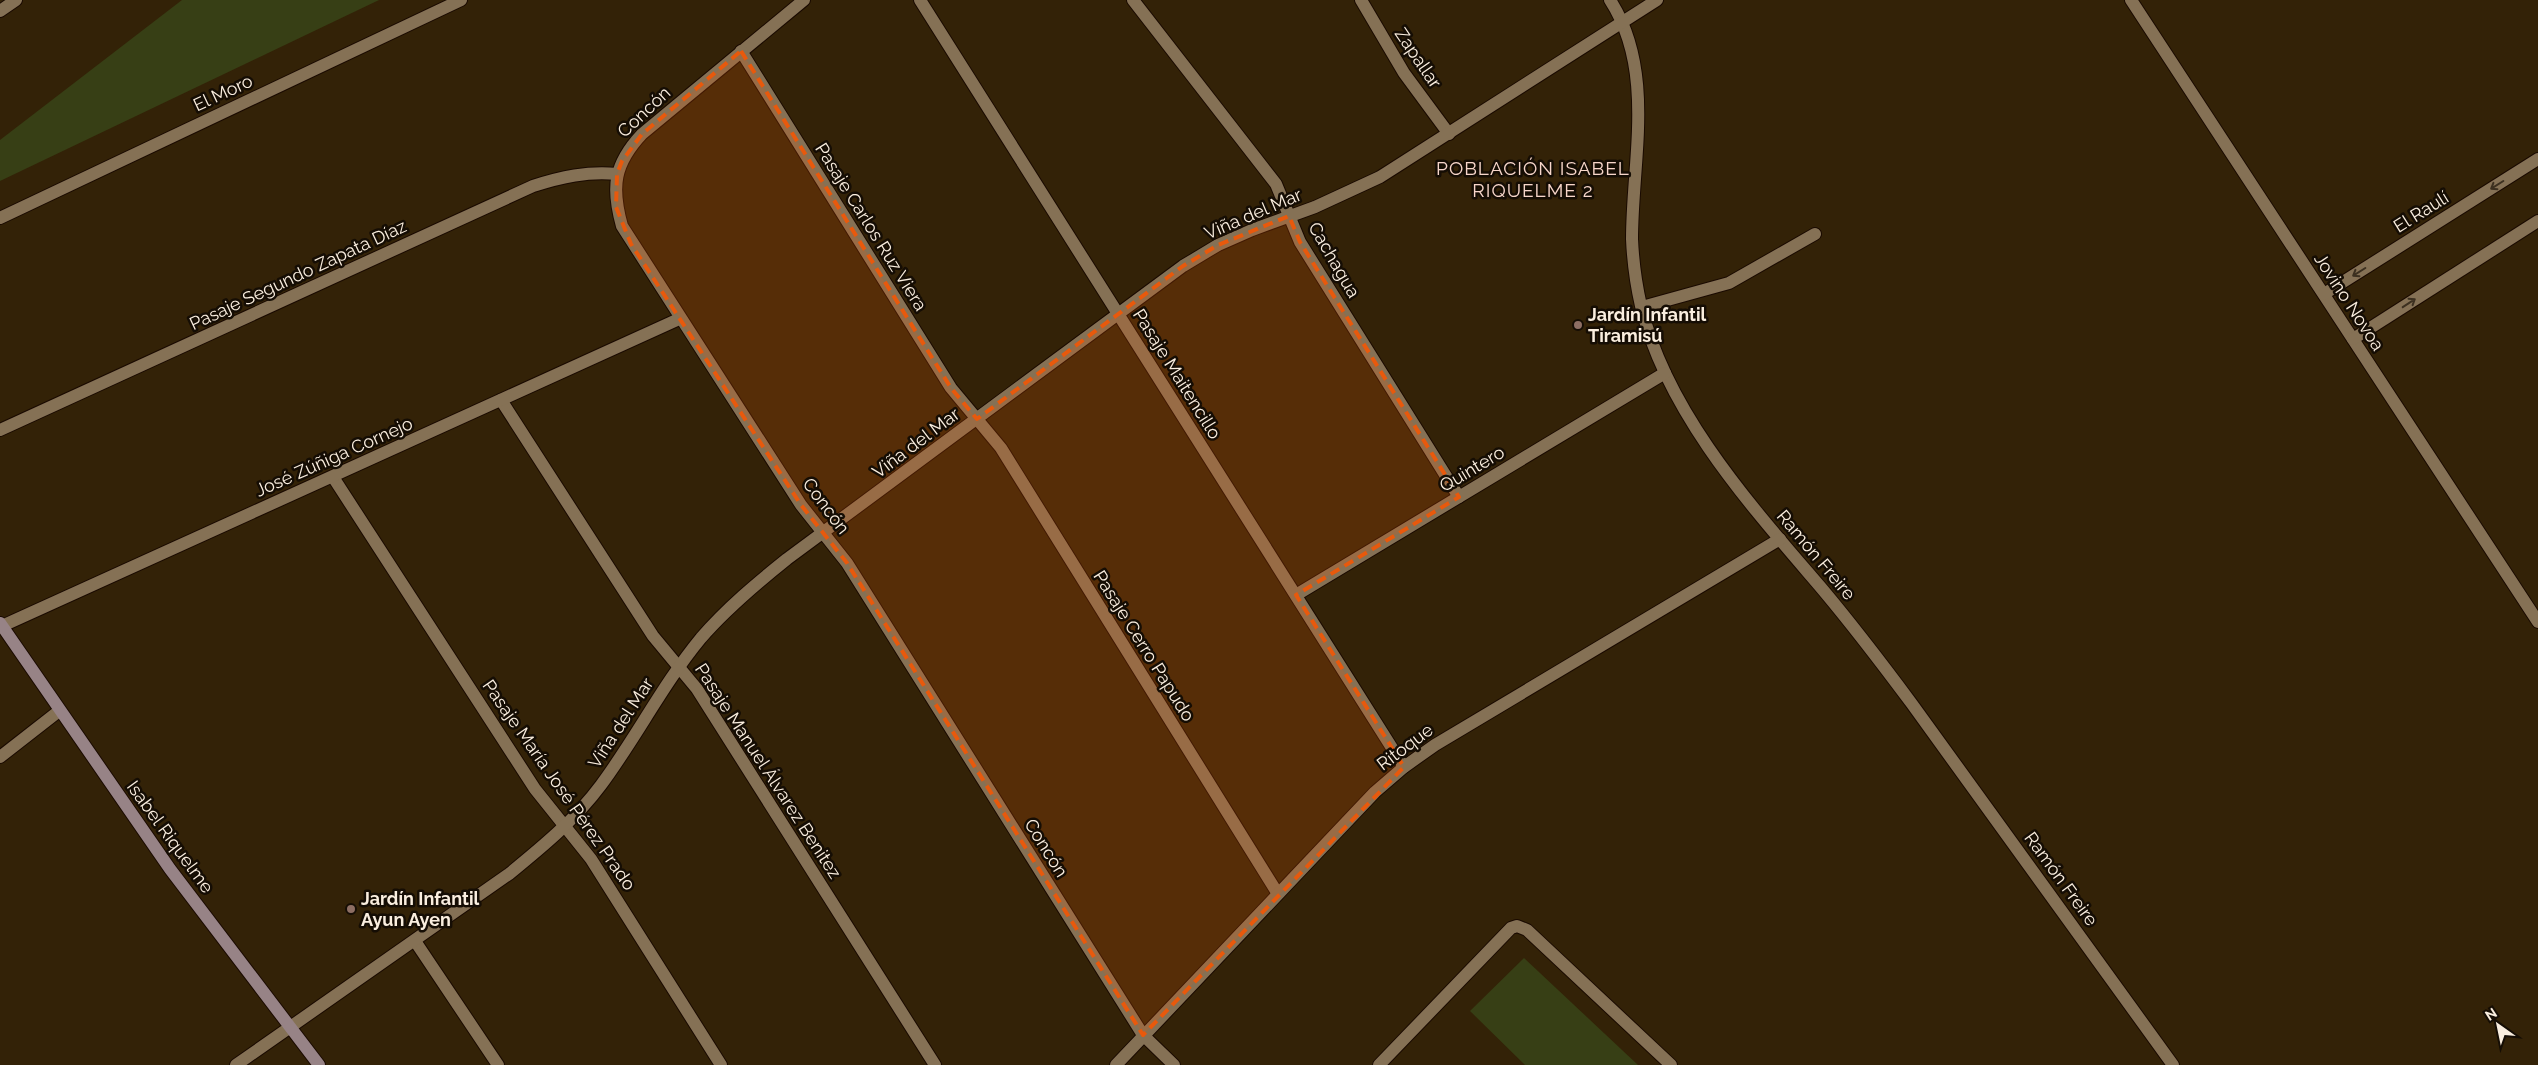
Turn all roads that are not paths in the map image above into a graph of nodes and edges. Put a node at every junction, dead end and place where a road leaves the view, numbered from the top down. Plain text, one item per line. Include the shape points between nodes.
1 (16, 0) edge
2 (461, 0) edge
3 (804, 0) edge
4 (920, 0) edge
5 (1134, 0) edge
6 (1361, 0) edge
7 (1610, 0) edge
8 (1656, 0) edge
9 (2131, 0) edge
10 (0, 11) edge
11 (1623, 22) junction
12 (741, 51) junction
13 (1449, 134) junction
14 (2538, 159) edge
15 (617, 174) junction
16 (1289, 216) junction
17 (0, 218) edge
18 (2538, 221) edge
19 (1815, 234) dead end
20 (2324, 294) junction
21 (1642, 307) junction
22 (1118, 313) junction
23 (679, 319) junction
24 (2353, 339) junction
25 (1666, 373) junction
26 (501, 400) junction
27 (977, 419) junction
28 (0, 430) edge
29 (333, 477) junction
30 (1459, 497) junction
31 (823, 533) junction
32 (1780, 539) junction
33 (1296, 595) junction
34 (2538, 622) edge
35 (1, 625) edge
36 (679, 667) junction
37 (59, 711) junction
38 (0, 757) edge
39 (1404, 767) junction
40 (565, 826) junction
41 (1278, 894) junction
42 (415, 941) junction
43 (290, 1029) junction
44 (1143, 1035) junction
45 (236, 1065) edge
46 (319, 1065) edge
47 (498, 1065) edge
48 (721, 1065) edge
49 (935, 1065) edge
50 (1116, 1065) edge
51 (1174, 1065) edge
52 (1379, 1065) edge
53 (1671, 1065) edge
54 (2173, 1065) edge

1 - 10 street
2 - 17 street, El Moro
3 - 12 street, Concón
4 - 22 street, Pasaje Maitencillo
5 - 16 street, Cachagua via 1276,184
6 - 13 street, Zapallar via 1404,73
7 - 11 street, Ramón Freire
8 - 11 street, Viña del Mar
9 - 20 street, Jovino Novoa
11 - 13 street, Viña del Mar
11 - 21 street, Ramón Freire via 1638,87 1632,238
12 - 15 street, Concón via 642,134 630,146
12 - 27 street, Pasaje Carlos Ruz Viera via 951,388
13 - 16 street, Viña del Mar via 1380,177
14 -> 20 street, El Raulí
15 - 23 street, Concón via 616,207 622,226
15 - 28 street, Pasaje Segundo Zapata Díaz via 582,174 533,186
16 - 22 street, Viña del Mar via 1218,245
16 - 30 street, Cachagua via 1300,242
24 -> 18 street
19 - 21 street via 1729,283
20 - 24 street, Jovino Novoa
21 - 25 street, Ramón Freire
22 - 27 street, Viña del Mar
22 - 33 street, Pasaje Maitencillo
23 - 26 street, José Zúñiga Cornejo
23 - 31 street, Concón via 800,505
24 - 34 street, Jovino Novoa
25 - 30 street, Quintero
25 - 32 street, Ramón Freire via 1723,468
26 - 29 street, José Zúñiga Cornejo
26 - 36 street, Pasaje Manuel Álvarez Benitez via 653,636
27 - 31 street, Viña del Mar
27 - 41 street, Pasaje Cerro Papudo via 1001,448
29 - 35 street, José Zúñiga Cornejo
29 - 40 street, Pasaje María José Pérez Prado via 536,789
30 - 33 street, Quintero
31 - 36 street, Viña del Mar via 750,588 701,638
31 - 44 street, Concón via 847,563
32 - 39 street, Ritoque via 1435,745
32 - 54 street, Ramón Freire via 1869,646
33 - 39 street, Pasaje Maitencillo
35 - 37 main road, Isabel Riquelme
36 - 40 street, Viña del Mar via 626,750
36 - 49 street, Pasaje Manuel Álvarez Benitez via 708,706
37 - 38 street
37 - 43 main road, Isabel Riquelme via 170,869
39 - 41 street, Ritoque via 1375,792
40 - 42 street, Viña del Mar via 509,874
40 - 48 street, Pasaje María José Pérez Prado via 591,860
41 - 44 street, Ritoque
42 - 43 street, Viña del Mar
42 - 47 street
43 - 45 street, Viña del Mar
43 - 46 main road, Isabel Riquelme
44 - 50 street, Ritoque
44 - 51 street, Concón
52 - 53 street via 1511,928 1517,926 1527,930

